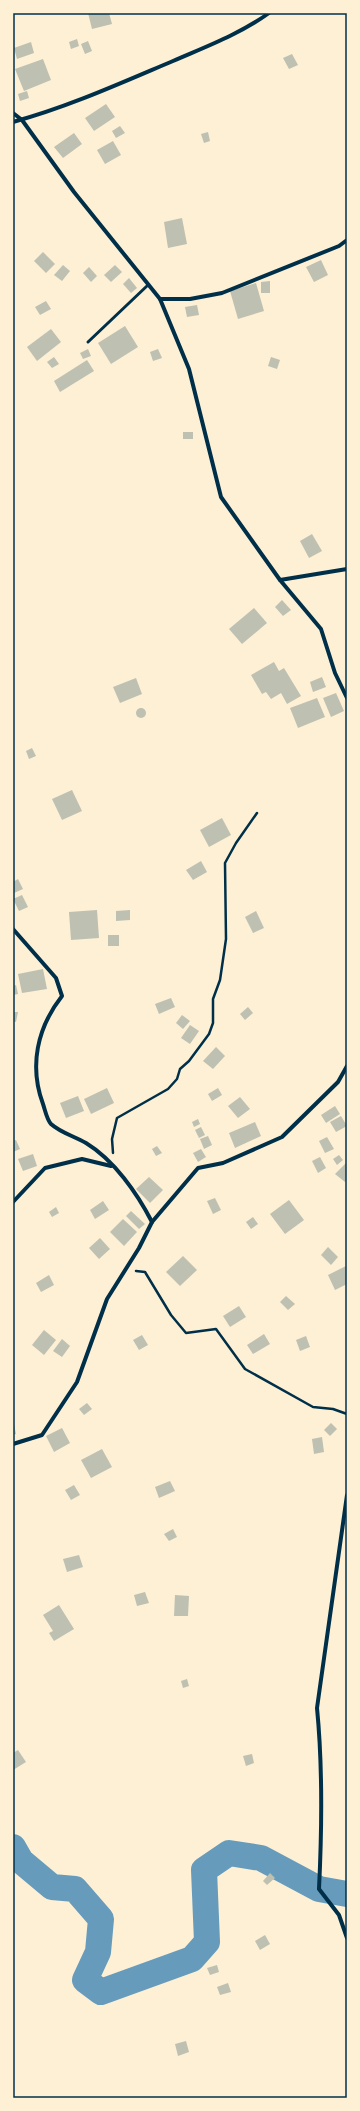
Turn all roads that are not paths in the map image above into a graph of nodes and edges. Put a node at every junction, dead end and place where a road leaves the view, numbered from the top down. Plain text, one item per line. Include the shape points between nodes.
1 (269, 13) edge
2 (13, 113) edge
3 (22, 120) junction
4 (13, 122) edge
5 (347, 240) edge
6 (148, 285) junction
7 (160, 299) junction
8 (88, 342) dead end
9 (347, 568) edge
10 (280, 580) junction
11 (347, 698) edge
12 (13, 929) edge
13 (347, 1066) edge
14 (114, 1166) junction
15 (13, 1202) edge
16 (152, 1222) junction
17 (13, 1444) edge
18 (347, 1496) edge
19 (347, 1938) edge

1 - 3 street via 210,44 122,83
2 - 3 street
3 - 4 street
3 - 6 street via 74,192
5 - 7 street via 339,246 222,292 190,299
6 - 7 street
6 - 8 lane
7 - 10 street via 189,369 221,497
9 - 10 street
10 - 11 street via 322,629 335,673
12 - 14 street via 56,978 62,996 52,1009 40,1036 35,1065 40,1095 50,1123 86,1143
13 - 16 street via 338,1082 282,1137 224,1163 198,1168
14 - 15 street via 82,1159 45,1168
14 - 16 street via 146,1209
16 - 17 street via 107,1299 77,1382 42,1435
18 - 19 street via 318,1708 322,1828 319,1889 340,1915

